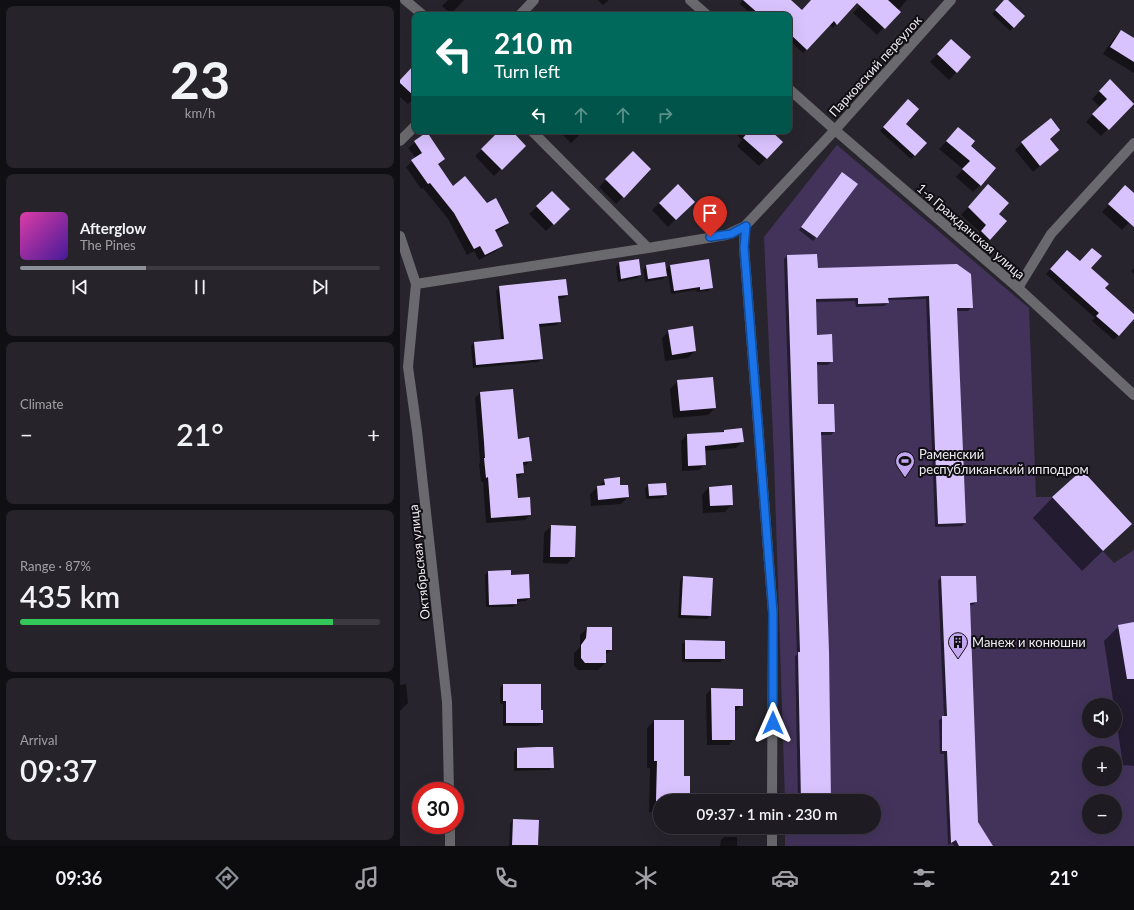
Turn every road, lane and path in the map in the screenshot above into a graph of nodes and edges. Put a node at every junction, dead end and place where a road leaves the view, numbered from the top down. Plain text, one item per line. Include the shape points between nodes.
1 (405, 0) edge
2 (534, 0) edge
3 (690, 0) edge
4 (950, 0) edge
5 (419, 12) edge
6 (523, 12) edge
7 (704, 12) edge
8 (792, 92) edge
9 (412, 129) edge
10 (835, 130) junction
11 (535, 134) edge
12 (400, 142) edge
13 (1134, 143) edge
14 (746, 226) junction
15 (400, 236) edge
16 (648, 248) junction
17 (416, 284) junction
18 (1018, 288) junction
19 (1134, 395) edge
20 (449, 782) edge
21 (772, 794) edge
22 (450, 834) edge
23 (772, 834) edge
24 (450, 846) edge
25 (772, 846) edge

1 - 5 street
2 - 6 street
3 - 7 street
4 - 10 street, Парковский переулок
8 - 10 street, 1-я Гражданская улица
9 - 12 street
10 - 14 street, Парковский переулок
10 - 18 street, 1-я Гражданская улица
11 - 16 street
13 - 18 street via 1051,234
14 - 16 street via 731,234
14 - 21 street via 744,247 773,613
15 - 17 street
16 - 17 street
17 - 20 street, Октябрьская улица via 408,367 447,702
18 - 19 street, 1-я Гражданская улица
22 - 24 street
23 - 25 street

